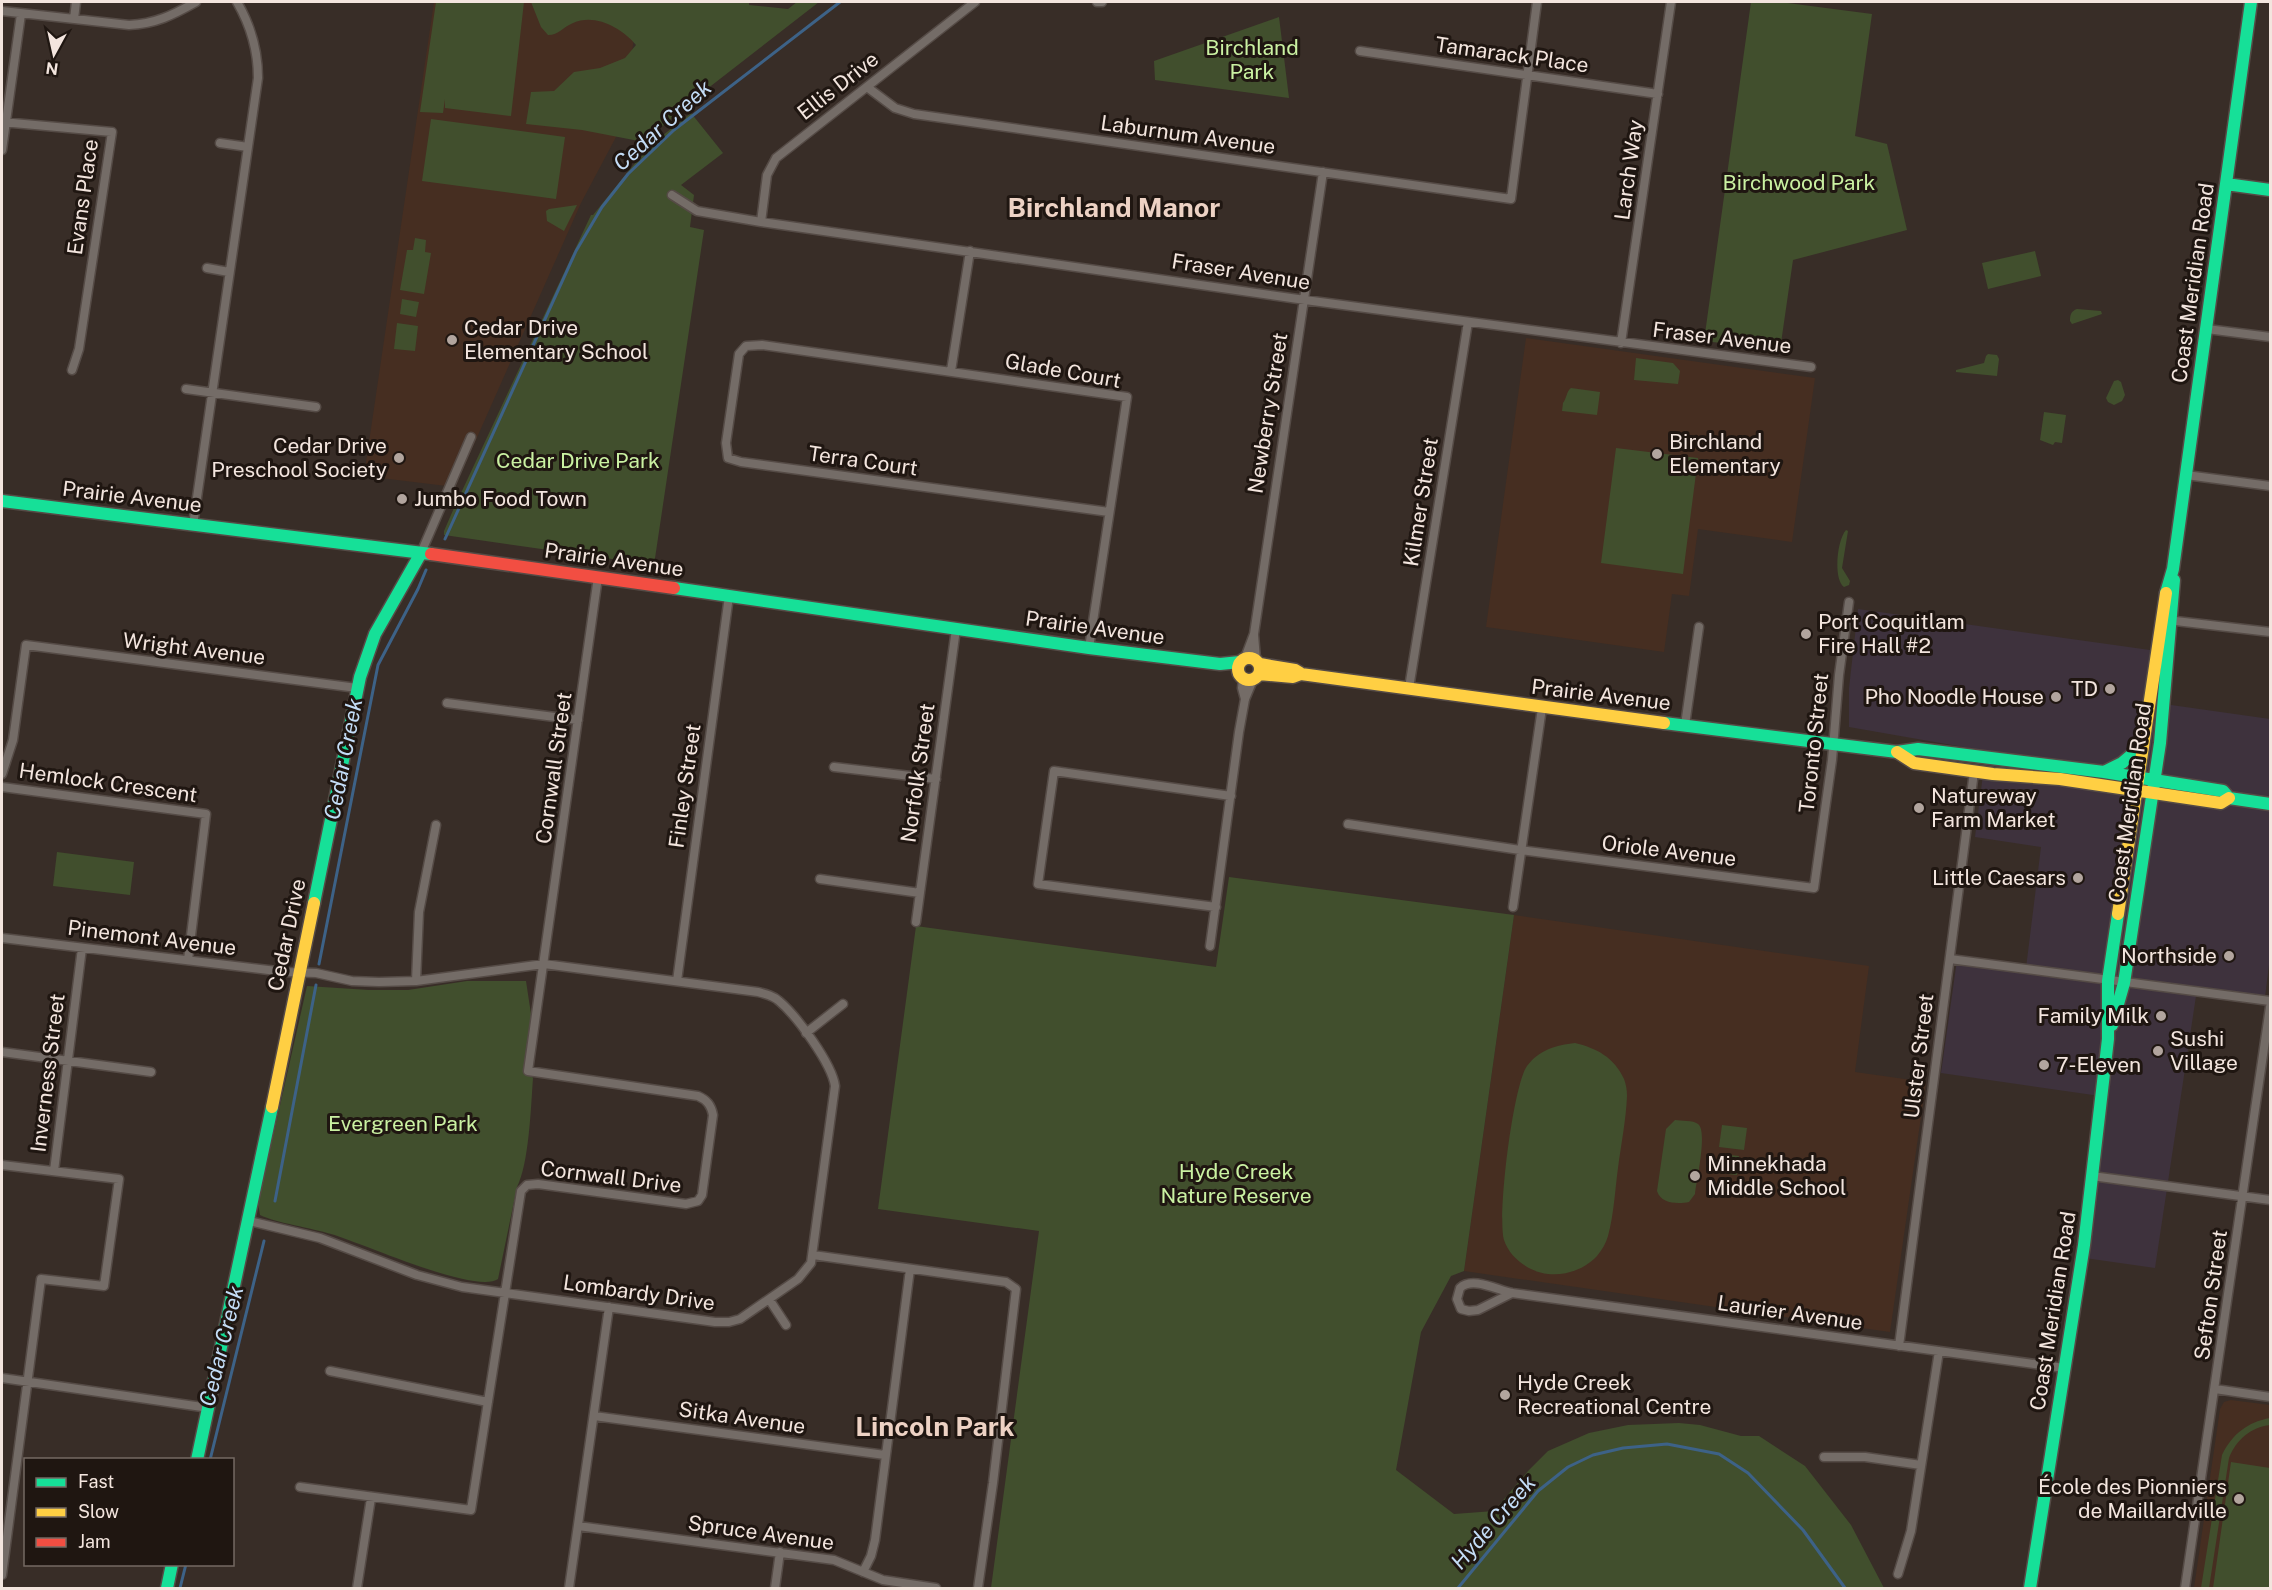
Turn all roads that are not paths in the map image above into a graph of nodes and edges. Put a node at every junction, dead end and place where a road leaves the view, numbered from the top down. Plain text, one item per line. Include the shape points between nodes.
1 (76, 2) edge
2 (196, 2) edge
3 (237, 2) edge
4 (975, 2) edge
5 (1097, 2) edge
6 (1102, 2) edge
7 (1537, 2) edge
8 (1671, 2) edge
9 (2251, 2) edge
10 (2, 11) edge
11 (21, 14) junction
12 (74, 19) junction
13 (1360, 51) dead end
14 (1527, 75) junction
15 (867, 87) junction
16 (1658, 94) junction
17 (3, 122) edge
18 (220, 143) dead end
19 (248, 147) junction
20 (2, 150) edge
21 (1323, 172) junction
22 (2226, 184) junction
23 (2271, 190) edge
24 (672, 195) dead end
25 (760, 222) junction
26 (970, 251) junction
27 (207, 268) dead end
28 (229, 272) junction
29 (1305, 300) junction
30 (1468, 322) junction
31 (2207, 329) junction
32 (2271, 337) edge
33 (1621, 343) junction
34 (746, 346) joint
35 (1811, 367) dead end
36 (72, 370) dead end
37 (951, 371) junction
38 (186, 389) dead end
39 (212, 393) junction
40 (316, 407) dead end
41 (471, 436) dead end
42 (2186, 475) junction
43 (2271, 486) edge
44 (2, 501) edge
45 (1109, 512) junction
46 (193, 525) junction
47 (421, 553) junction
48 (598, 577) junction
49 (729, 596) junction
50 (1849, 602) dead end
51 (2166, 620) junction
52 (1699, 627) dead end
53 (956, 629) junction
54 (2271, 632) edge
55 (1089, 648) junction
56 (1249, 668) junction
57 (357, 688) junction
58 (1409, 688) junction
59 (447, 703) dead end
60 (1542, 708) junction
61 (578, 720) junction
62 (1685, 725) junction
63 (1834, 744) junction
64 (2142, 747) junction
65 (1897, 752) junction
66 (834, 767) dead end
67 (1974, 772) junction
68 (2104, 772) junction
69 (2, 774) edge
70 (936, 779) junction
71 (2137, 784) junction
72 (2153, 786) junction
73 (2, 787) edge
74 (1231, 796) junction
75 (2271, 804) edge
76 (1348, 824) dead end
77 (436, 825) dead end
78 (1520, 850) junction
79 (820, 879) dead end
80 (1814, 888) joint
81 (920, 893) junction
82 (1216, 907) junction
83 (1513, 907) dead end
84 (916, 922) dead end
85 (2, 938) edge
86 (1210, 946) dead end
87 (82, 948) junction
88 (1950, 959) junction
89 (188, 960) junction
90 (544, 964) junction
91 (299, 972) junction
92 (416, 981) junction
93 (677, 981) junction
94 (2108, 981) junction
95 (2124, 983) junction
96 (2271, 1001) edge
97 (843, 1005) dead end
98 (2271, 1007) edge
99 (806, 1034) junction
100 (2108, 1039) junction
101 (2, 1052) edge
102 (68, 1061) junction
103 (151, 1072) dead end
104 (2, 1165) edge
105 (54, 1172) junction
106 (2092, 1176) junction
107 (2244, 1196) junction
108 (2271, 1200) edge
109 (249, 1221) junction
110 (813, 1255) junction
111 (910, 1269) junction
112 (504, 1293) junction
113 (1512, 1293) junction
114 (769, 1299) junction
115 (609, 1307) junction
116 (786, 1325) dead end
117 (1899, 1346) junction
118 (1939, 1351) junction
119 (2064, 1368) junction
120 (330, 1371) dead end
121 (2, 1378) edge
122 (28, 1381) junction
123 (2215, 1389) junction
124 (2271, 1397) edge
125 (488, 1402) junction
126 (208, 1408) junction
127 (594, 1416) junction
128 (885, 1455) junction
129 (1824, 1457) dead end
130 (197, 1458) edge
131 (1921, 1465) junction
132 (300, 1487) dead end
133 (371, 1498) junction
134 (578, 1526) junction
135 (780, 1552) junction
136 (172, 1566) edge
137 (862, 1572) junction
138 (1898, 1574) dead end
139 (2, 1575) edge
140 (167, 1588) edge
141 (357, 1588) edge
142 (568, 1588) edge
143 (775, 1588) edge
144 (936, 1588) edge
145 (978, 1588) edge
146 (2030, 1588) edge
147 (2185, 1588) edge

1 - 12 street
2 - 12 street via 146,24
3 - 19 street via 251,30 257,55 258,78
4 - 15 street, Ellis Drive
5 - 6 street
7 - 14 street
8 - 16 street, Larch Way
9 - 22 main road, Coast Meridian Road
10 - 11 street
11 - 12 street
11 - 17 street
13 - 14 street, Tamarack Place
14 - 16 street, Tamarack Place
14 - 21 street, Laburnum Avenue via 1511,199
15 - 21 street, Laburnum Avenue via 906,112
15 - 25 street, Ellis Drive via 772,162
16 - 33 street, Larch Way
17 - 20 street
17 - 36 street, Evans Place via 112,132 79,349
18 - 19 street
19 - 28 street
21 - 29 street, Newberry Street
22 - 23 main road
22 - 31 main road, Coast Meridian Road
24 - 25 street, Fraser Avenue via 697,211
25 - 26 street, Fraser Avenue
26 - 29 street, Fraser Avenue
26 - 37 street
27 - 28 street
28 - 39 street
29 - 30 street, Fraser Avenue
29 - 56 street, Newberry Street
30 - 33 street, Fraser Avenue
30 - 58 street, Kilmer Street
31 - 32 street
31 - 42 main road, Coast Meridian Road
33 - 35 street, Fraser Avenue
34 - 37 street, Glade Court
34 - 45 street, Terra Court via 739,354 726,443 728,458
37 - 45 street, Glade Court via 1127,397
38 - 39 street
39 - 40 street
39 - 46 street
41 - 47 street, Cedar Drive
42 - 43 street
42 - 51 main road, Coast Meridian Road via 2173,569 2164,598
44 - 46 main road, Prairie Avenue
45 - 55 street, Glade Court
46 - 47 main road, Prairie Avenue
47 - 48 main road, Prairie Avenue
47 - 57 main road, Cedar Drive via 375,634
48 - 49 main road, Prairie Avenue
48 - 61 street, Cornwall Street
49 - 53 main road, Prairie Avenue
49 - 93 street, Finley Street
50 - 63 street, Toronto Street
51 - 54 street
51 - 64 main road, Coast Meridian Road
51 - 72 main road, Coast Meridian Road via 2162,726
52 - 62 street
53 - 55 main road, Prairie Avenue
53 - 70 street, Norfolk Street
55 - 56 main road, Prairie Avenue
56 - 58 main road, Prairie Avenue via 1293,677 1301,674
56 - 74 street, Newberry Street
57 - 69 street, Wright Avenue via 27,645 13,741
57 - 91 main road, Cedar Drive
58 - 60 main road, Prairie Avenue
59 - 61 street
60 - 62 main road, Prairie Avenue
60 - 78 street
61 - 90 street, Cornwall Street
62 - 63 main road, Prairie Avenue
63 - 65 main road, Prairie Avenue
63 - 80 street, Toronto Street
64 - 68 main road
64 - 71 main road, Coast Meridian Road
65 - 67 main road, Prairie Avenue via 1914,763
65 - 68 main road, Prairie Avenue via 1918,749
66 - 70 street
67 - 71 main road, Prairie Avenue
67 - 88 street, Ulster Street
68 - 71 main road, Prairie Avenue
70 - 81 street, Norfolk Street
71 - 72 main road, Prairie Avenue
71 - 94 main road, Coast Meridian Road
72 - 75 main road, Prairie Avenue via 2221,803 2229,798
72 - 95 main road, Coast Meridian Road
73 - 89 street, Hemlock Crescent via 206,814
74 - 82 street, Newberry Street
74 - 82 street via 1054,771 1038,884
76 - 78 street, Oriole Avenue
77 - 92 street via 418,912
78 - 80 street, Oriole Avenue
78 - 83 street
79 - 81 street
81 - 84 street, Norfolk Street
82 - 86 street, Newberry Street
85 - 87 street, Pinemont Avenue
87 - 89 street, Pinemont Avenue
87 - 102 street, Inverness Street
88 - 94 street
88 - 117 street, Ulster Street
89 - 91 street, Pinemont Avenue
90 - 92 street, Lombardy Drive
90 - 93 street, Lombardy Drive
90 - 112 street, Cornwall Drive via 528,1071 698,1096 709,1103 713,1114 703,1191 698,1201 691,1204 538,1184 524,1188 519,1197
91 - 92 street, Lombardy Drive via 352,981
91 - 109 main road, Cedar Drive
93 - 99 street, Lombardy Drive via 770,995
94 - 95 street
94 - 100 main road, Coast Meridian Road
95 - 96 street
95 - 100 main road, Coast Meridian Road
97 - 99 street
98 - 107 street, Sefton Street
99 - 110 street, Lombardy Drive via 830,1068 835,1086
100 - 106 main road, Coast Meridian Road
101 - 102 street
102 - 103 street
102 - 105 street, Inverness Street
104 - 105 street
105 - 122 street, Inverness Street via 118,1179 104,1286 41,1279
106 - 107 street
106 - 119 main road, Coast Meridian Road
107 - 108 street
107 - 123 street, Sefton Street
109 - 112 street, Lombardy Drive via 331,1241 436,1281
109 - 126 main road, Cedar Drive
110 - 111 street
110 - 114 street, Lombardy Drive via 803,1274
111 - 128 street
111 - 145 street via 1006,1282 1016,1289
112 - 115 street, Lombardy Drive
112 - 125 street, Cornwall Drive
113 - 113 street, Laurier Avenue via 1470,1282 1460,1288 1458,1301 1461,1309 1474,1311
113 - 117 street, Laurier Avenue
114 - 115 street, Lombardy Drive via 729,1322
114 - 116 street
115 - 127 street
117 - 118 street, Laurier Avenue
118 - 119 street, Laurier Avenue
118 - 131 street
119 - 146 main road, Coast Meridian Road
120 - 125 street
121 - 122 street
122 - 126 street
122 - 139 street, Inverness Street
123 - 124 street
123 - 147 street, Sefton Street
125 - 133 street, Cornwall Drive via 471,1510
126 - 130 main road, Cedar Drive
127 - 128 street, Sitka Avenue
127 - 134 street
128 - 137 street via 875,1540
129 - 131 street via 1865,1457
131 - 138 street via 1911,1531
132 - 133 street
133 - 141 street
134 - 135 street, Spruce Avenue
134 - 142 street
135 - 137 street, Spruce Avenue via 834,1560
135 - 143 street
136 - 140 main road
137 - 144 street, Spruce Avenue via 883,1580

